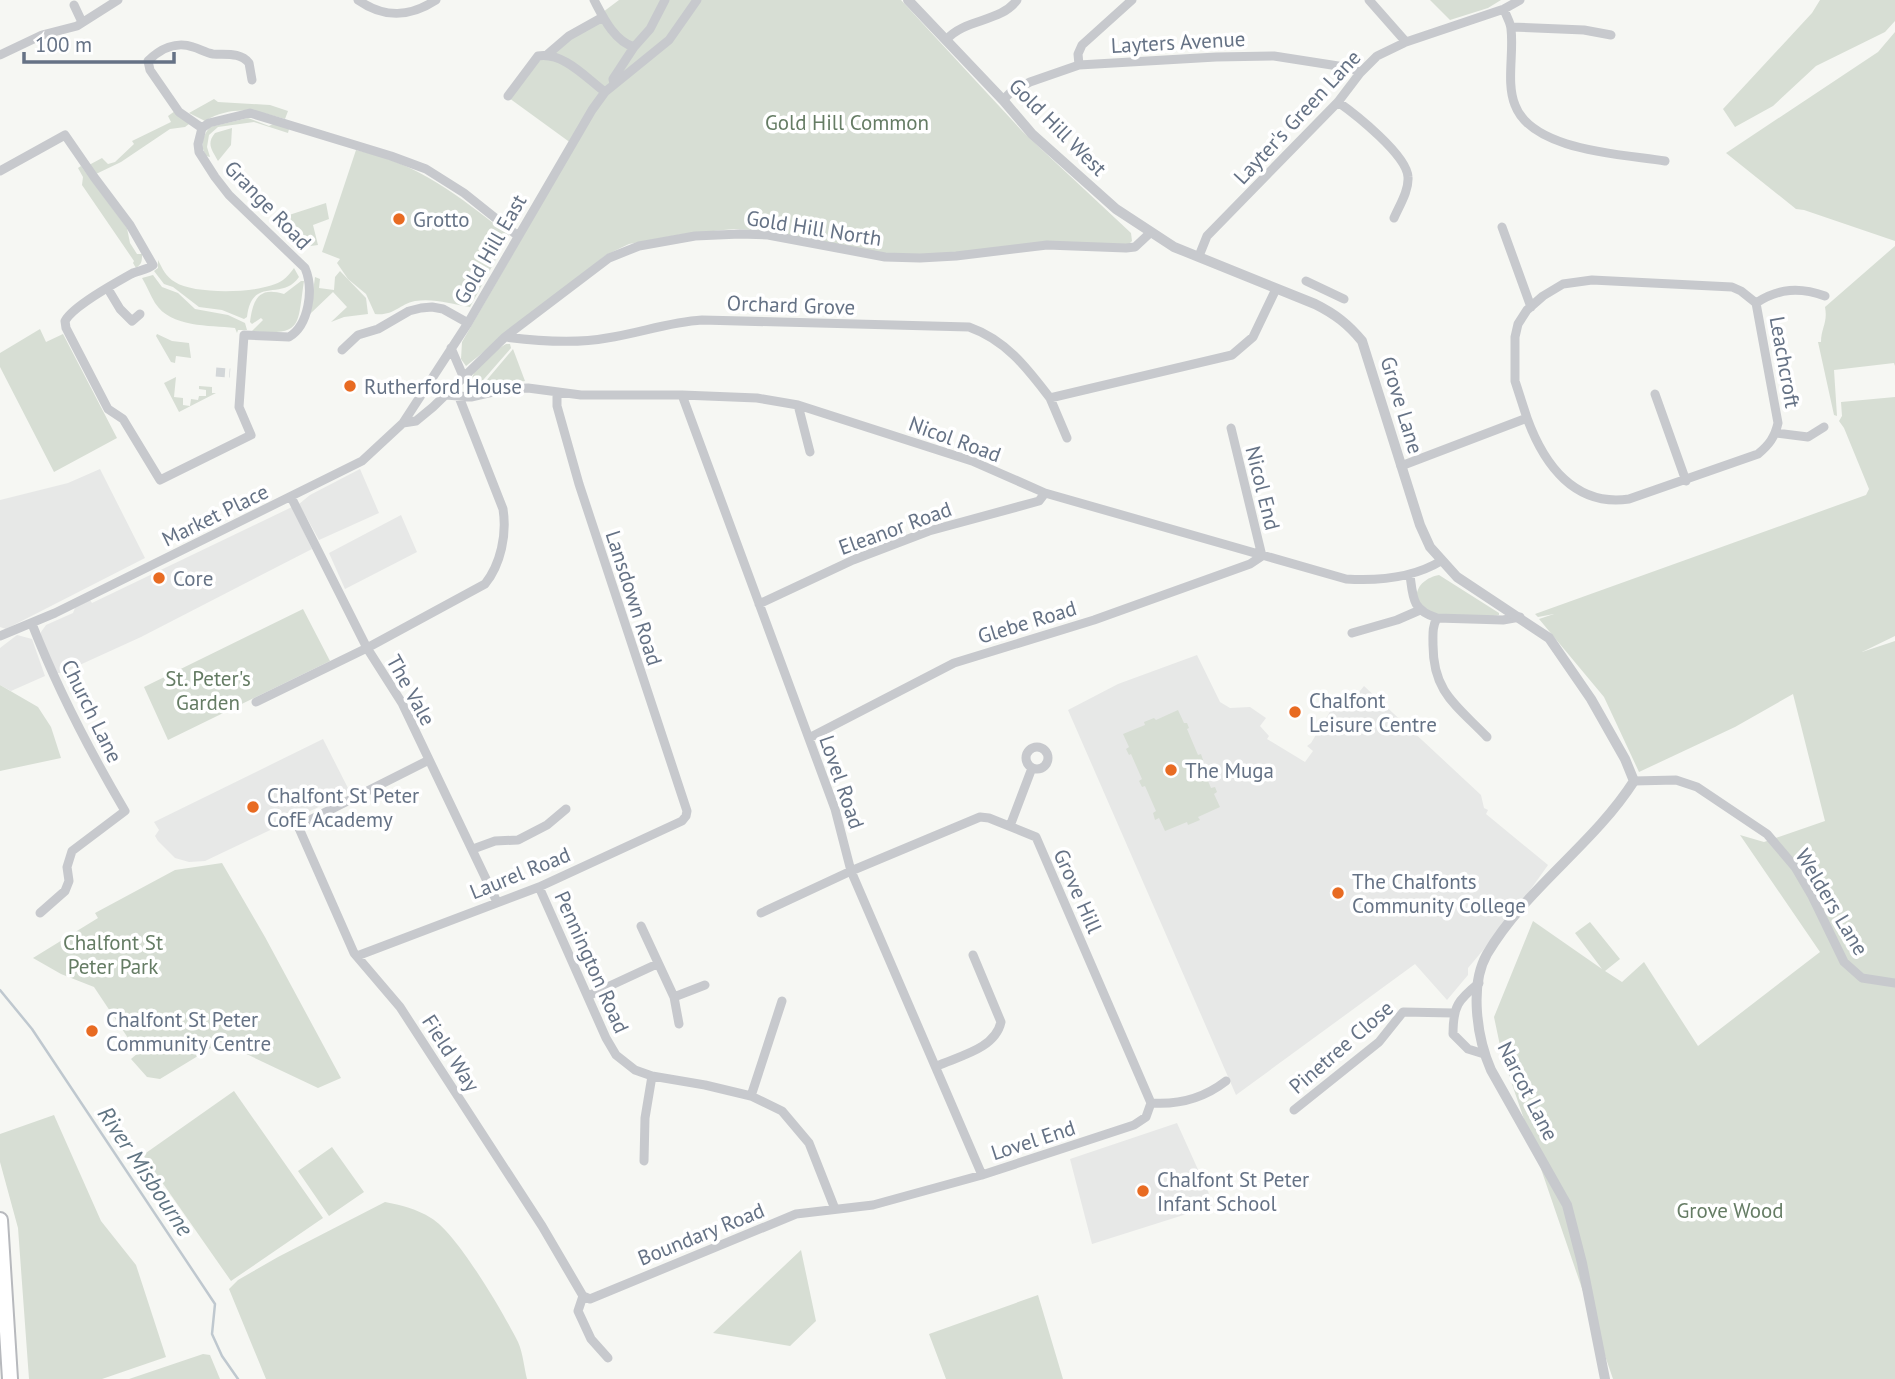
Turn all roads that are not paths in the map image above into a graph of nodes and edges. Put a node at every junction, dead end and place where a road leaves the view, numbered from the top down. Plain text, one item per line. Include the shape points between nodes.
1 (118, 0) edge
2 (358, 0) edge
3 (436, 0) edge
4 (594, 0) edge
5 (665, 0) edge
6 (697, 0) edge
7 (908, 0) edge
8 (1017, 0) edge
9 (1369, 0) edge
10 (1520, 0) edge
11 (1129, 4) edge
12 (74, 5) dead end
13 (1504, 9) junction
14 (603, 17) junction
15 (82, 22) junction
16 (1511, 27) junction
17 (1611, 35) dead end
18 (946, 40) junction
19 (1406, 42) junction
20 (634, 47) junction
21 (657, 52) junction
22 (548, 54) junction
23 (0, 55) edge
24 (1079, 65) junction
25 (1360, 73) junction
26 (252, 80) dead end
27 (614, 84) junction
28 (605, 92) junction
29 (508, 96) dead end
30 (1003, 100) junction
31 (1338, 102) junction
32 (202, 128) junction
33 (1665, 161) dead end
34 (0, 171) edge
35 (1394, 218) dead end
36 (1502, 227) dead end
37 (1150, 233) junction
38 (518, 236) junction
39 (1199, 256) junction
40 (1306, 281) dead end
41 (108, 289) junction
42 (1276, 289) junction
43 (1320, 289) junction
44 (1825, 296) dead end
45 (1344, 299) dead end
46 (1756, 303) junction
47 (1315, 304) junction
48 (1531, 307) junction
49 (140, 314) dead end
50 (468, 323) junction
51 (505, 337) junction
52 (451, 348) junction
53 (342, 350) dead end
54 (463, 376) junction
55 (557, 393) junction
56 (1654, 394) dead end
57 (446, 395) junction
58 (682, 395) junction
59 (459, 397) junction
60 (1050, 398) junction
61 (798, 405) junction
62 (1527, 418) junction
63 (403, 423) junction
64 (1824, 427) dead end
65 (1231, 428) dead end
66 (1776, 433) junction
67 (1067, 438) dead end
68 (810, 452) dead end
69 (1401, 466) junction
70 (1686, 481) junction
71 (1045, 493) junction
72 (291, 497) junction
73 (1262, 556) junction
74 (1441, 561) junction
75 (1410, 575) junction
76 (758, 604) junction
77 (1420, 610) junction
78 (1520, 617) junction
79 (1437, 618) junction
80 (33, 624) junction
81 (1352, 632) dead end
82 (0, 636) edge
83 (367, 648) junction
84 (256, 702) dead end
85 (1487, 737) dead end
86 (808, 738) junction
87 (429, 760) junction
88 (1032, 768) dead end
89 (1634, 781) junction
90 (566, 809) dead end
91 (687, 811) joint
92 (1010, 826) junction
93 (473, 849) junction
94 (851, 872) junction
95 (539, 887) junction
96 (497, 902) junction
97 (40, 913) dead end
98 (761, 913) dead end
99 (641, 926) dead end
100 (972, 955) dead end
101 (357, 956) junction
102 (657, 964) junction
103 (1479, 983) junction
104 (1895, 983) edge
105 (705, 985) dead end
106 (588, 996) junction
107 (674, 997) junction
108 (782, 1001) dead end
109 (1453, 1013) junction
110 (679, 1024) dead end
111 (1484, 1054) junction
112 (937, 1066) junction
113 (652, 1076) junction
114 (1226, 1082) dead end
115 (751, 1096) junction
116 (1151, 1103) junction
117 (1294, 1110) dead end
118 (645, 1161) dead end
119 (982, 1175) junction
120 (835, 1209) junction
121 (0, 1220) edge
122 (583, 1296) junction
123 (2, 1307) edge
124 (608, 1358) dead end
125 (10, 1379) edge
126 (1605, 1379) edge

1 - 15 street
2 - 3 street via 400,14
4 - 14 street
5 - 20 street
6 - 21 street, Gold Hill East via 680,28
7 - 18 street, Gold Hill West
8 - 18 street via 1010,8 967,25
9 - 19 street
10 - 13 street, Layter's Green Lane
11 - 24 street via 1082,45
12 - 15 street
13 - 16 street
13 - 19 street, Layter's Green Lane
14 - 20 street via 615,34
14 - 22 street
15 - 23 street
16 - 17 street
16 - 33 street via 1515,105 1535,131 1570,146
18 - 30 street, Gold Hill West
19 - 25 street, Layter's Green Lane via 1377,56
20 - 21 street
20 - 27 street
21 - 27 street, Gold Hill East
22 - 28 street
22 - 29 street via 538,56
24 - 25 street, Layters Avenue via 1274,56
24 - 30 street, Layters Avenue via 1030,82
25 - 31 street, Layter's Green Lane
26 - 32 street via 249,63 238,55 209,54 190,46 156,52 148,61 150,70 179,112
27 - 28 street, Gold Hill East
28 - 38 street, Gold Hill East
30 - 37 street, Gold Hill West via 1056,158
31 - 35 street via 1388,146 1408,173
31 - 39 street, Layter's Green Lane via 1208,236
32 - 38 street via 217,119 250,113 391,156 426,169
32 - 41 street, Grange Road via 199,152 215,177 305,268 309,280 305,317 295,333 280,338 244,335 239,407 251,435 160,480 122,419 108,409 66,328 68,315
34 - 41 street, Grange Road via 65,135 152,261 150,268
36 - 48 street
37 - 39 street, Gold Hill West
37 - 51 street, Gold Hill North via 1135,247 1126,248 1047,245 920,258 885,257 768,235 675,239 609,258
38 - 50 street, Gold Hill East
39 - 42 street, Grove Lane
40 - 43 street
41 - 49 street via 132,321
42 - 47 street, Grove Lane
42 - 60 street via 1252,337 1232,355
43 - 45 street
43 - 47 street
44 - 46 street via 1794,289
46 - 48 street, Leachcroft via 1732,287 1592,280 1563,284
46 - 66 street, Leachcroft
47 - 69 street, Grove Lane via 1348,324 1362,341
48 - 62 street, Leachcroft via 1518,324 1514,353 1515,381
50 - 52 street, Gold Hill East
50 - 53 street via 443,309 421,308 358,335
51 - 54 street, Gold Hill North
51 - 60 street, Orchard Grove via 604,339 702,320 969,327 988,334 1021,360
52 - 54 street
52 - 63 street, Gold Hill East
54 - 57 street, Gold Hill North
55 - 58 street, Nicol Road
55 - 59 street, Nicol Road via 517,388
55 - 91 street, Lansdown Road via 579,484
56 - 70 street
57 - 59 street, Nicol Road
57 - 63 street, Gold Hill North via 416,421
58 - 61 street, Nicol Road
58 - 76 street, Lovel Road
59 - 83 street via 503,509 500,555 485,584
60 - 67 street, Orchard Grove
61 - 68 street
61 - 71 street, Nicol Road via 972,461
62 - 69 street
62 - 70 street, Leachcroft via 1555,470 1594,499 1629,499
63 - 72 street, Market Place via 362,461
64 - 66 street via 1808,437
65 - 73 street, Nicol End
66 - 70 street, Leachcroft via 1758,454
69 - 74 street, Grove Lane via 1420,525
71 - 73 street, Nicol Road
71 - 76 street, Eleanor Road via 1039,501 929,531 853,559
72 - 80 street, Market Place
72 - 83 street, The Vale
73 - 75 street, Nicol Road via 1346,579
73 - 86 street, Glebe Road via 1094,620 954,663
74 - 75 street, Nicol Road
74 - 78 street, Grove Lane via 1474,589
75 - 77 street via 1413,599
76 - 86 street, Lovel Road
77 - 79 street
77 - 81 street
78 - 79 street
78 - 89 street, Grove Lane via 1549,638 1591,699
79 - 85 street via 1433,664 1438,682
80 - 82 street, Market Place
80 - 97 street, Church Lane via 81,735 125,811 72,851 65,891
83 - 84 street
83 - 87 street, The Vale via 402,703
86 - 94 street, Lovel Road via 835,808
87 - 93 street, The Vale
87 - 101 street, Field Way via 298,826
88 - 92 street
89 - 103 street, Narcot Lane via 1618,805 1516,916 1486,956
89 - 104 street, Welders Lane via 1676,780 1697,787 1768,834 1812,896 1844,962 1862,978
90 - 93 street via 518,841 495,841
91 - 95 street, Laurel Road via 682,821
92 - 94 street, Grove Hill via 980,817
92 - 116 street, Grove Hill via 1036,837
93 - 96 street, The Vale
94 - 98 street, Grove Hill
94 - 112 street, Lovel Road
95 - 96 street, Laurel Road
95 - 106 street, Pennington Road
96 - 101 street, Laurel Road
99 - 102 street
100 - 112 street via 1001,1022 999,1031 991,1042
101 - 122 street, Field Way via 400,1007
102 - 106 street
102 - 107 street
103 - 109 street via 1462,997
103 - 111 street, Narcot Lane via 1476,1018
105 - 107 street
106 - 113 street, Pennington Road via 616,1055
107 - 110 street
108 - 115 street
109 - 111 street via 1453,1034 1468,1049
109 - 117 street, Pinetree Close via 1403,1012 1379,1042
111 - 126 street, Narcot Lane via 1567,1205
112 - 119 street, Lovel Road
113 - 115 street, Pennington Road
113 - 118 street via 645,1118
114 - 116 street via 1184,1102
115 - 120 street, Pennington Road via 782,1111 809,1143
116 - 119 street, Lovel End via 1146,1117 1134,1125
119 - 120 street, Lovel End via 873,1205
120 - 122 street, Boundary Road via 796,1214 590,1299
121 - 123 highway
122 - 124 street via 578,1311 591,1339
123 - 125 highway

